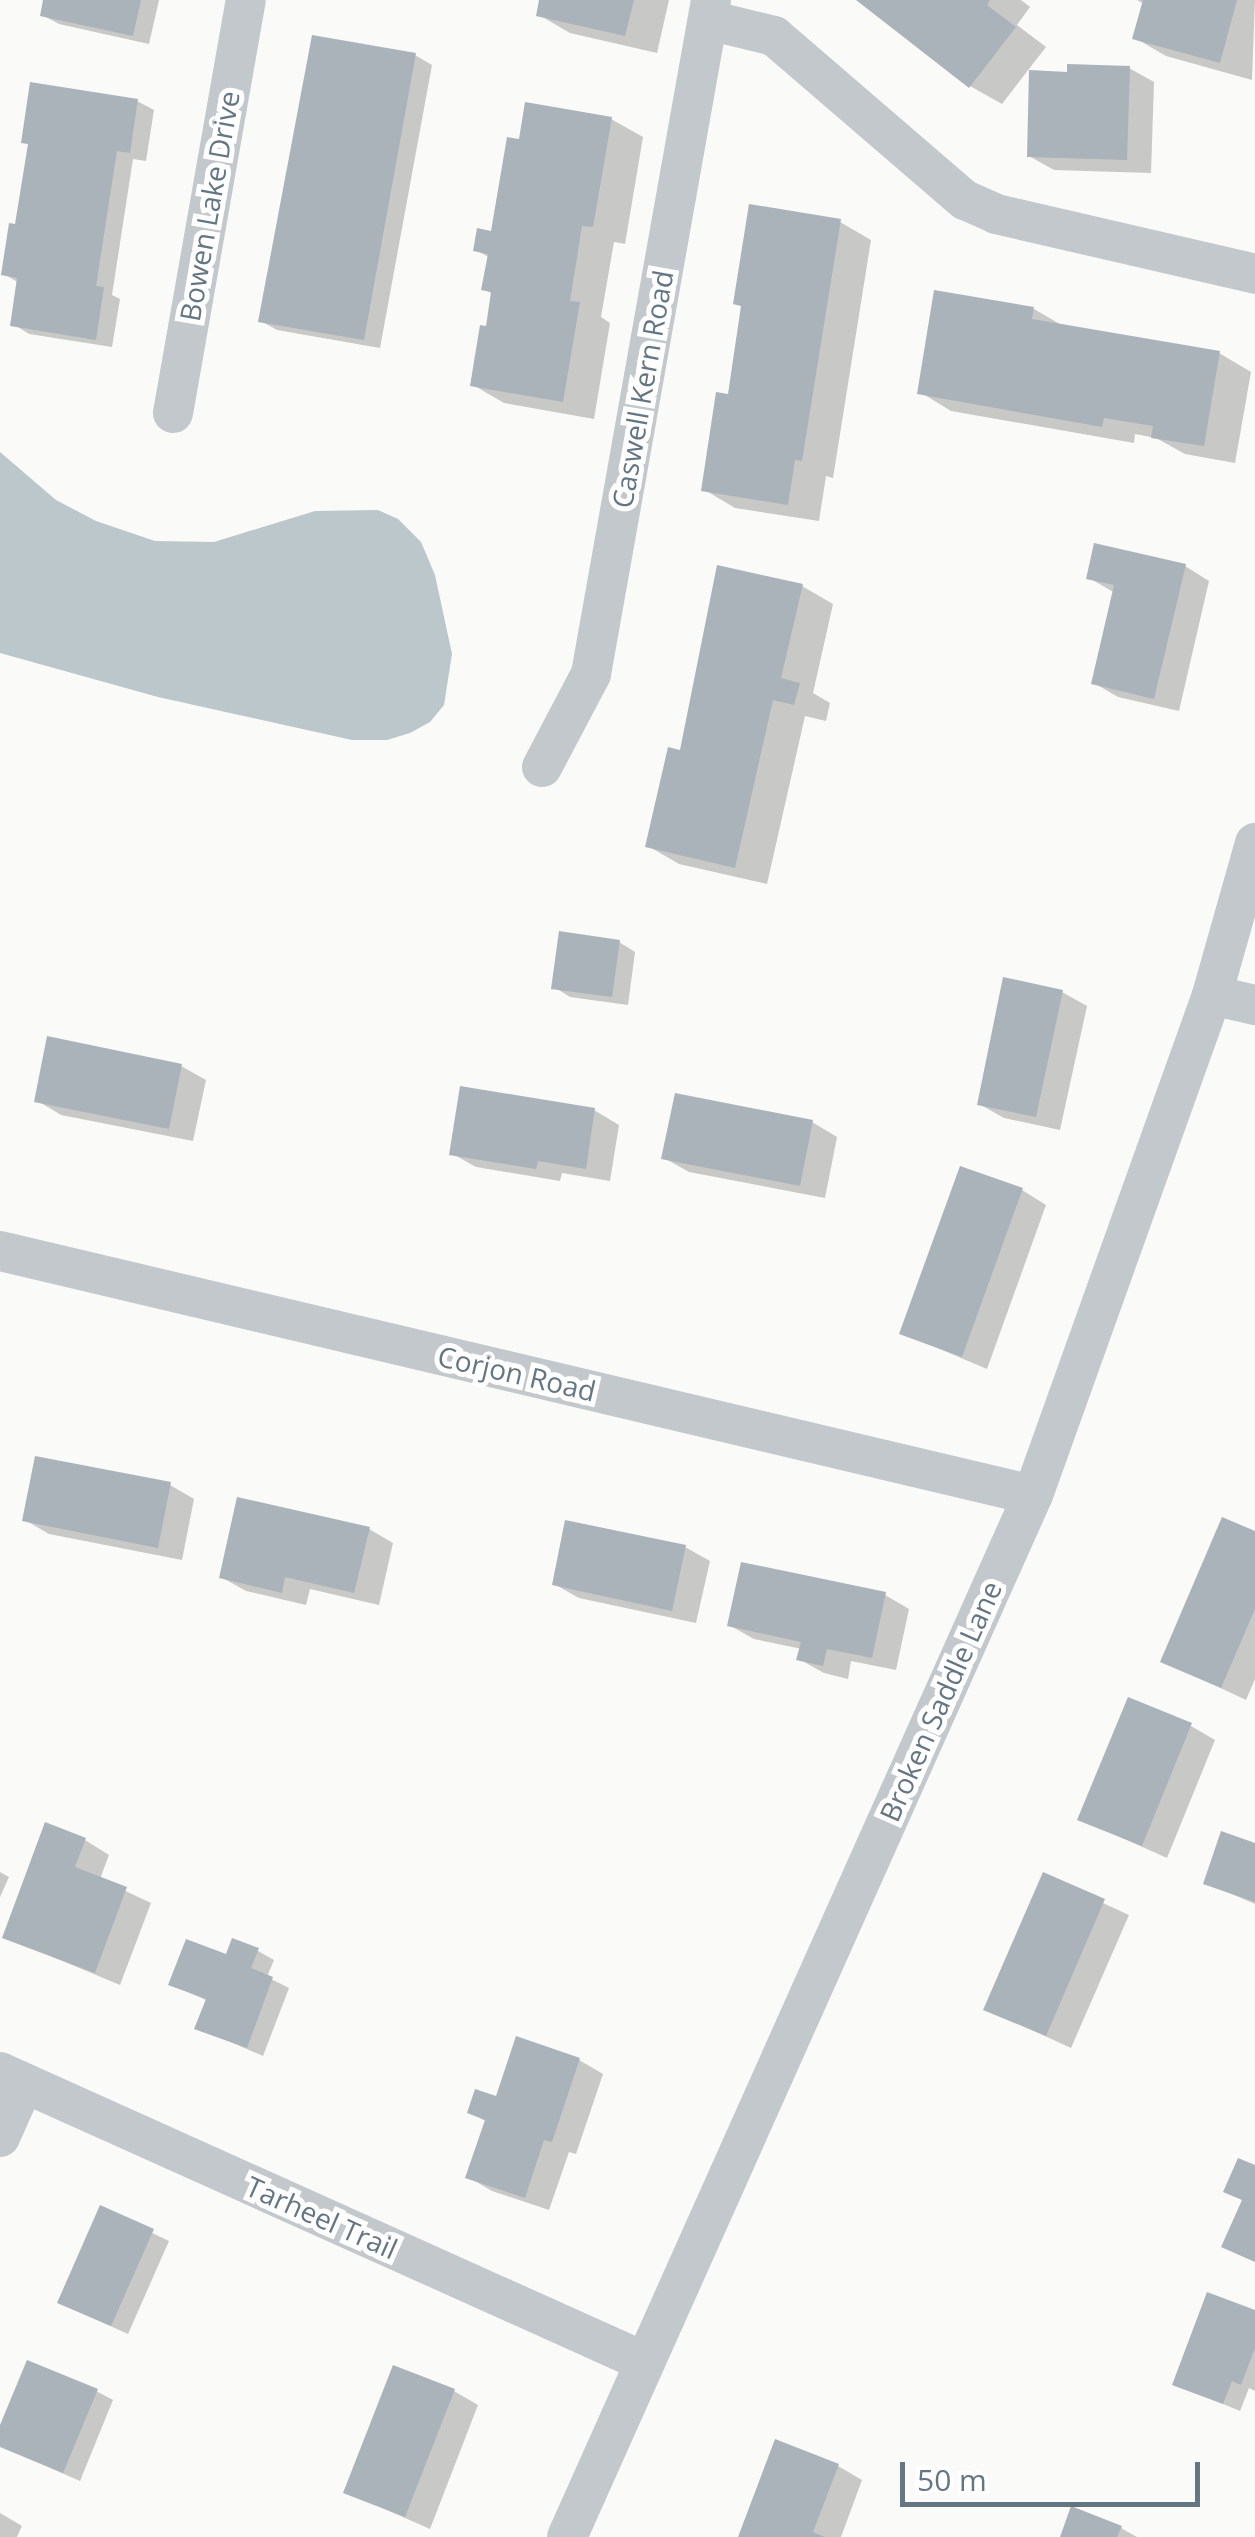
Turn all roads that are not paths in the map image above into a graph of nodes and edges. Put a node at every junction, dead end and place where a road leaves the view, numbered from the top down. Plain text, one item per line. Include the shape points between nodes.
1 (246, 0) edge
2 (710, 10) edge
3 (1255, 274) edge
4 (173, 412) dead end
5 (542, 767) dead end
6 (1255, 843) edge
7 (1212, 995) junction
8 (1255, 1005) edge
9 (0, 1251) edge
10 (1034, 1495) junction
11 (12, 2078) edge
12 (0, 2138) edge
13 (644, 2362) junction
14 (567, 2537) edge

1 - 4 street, Bowen Lake Drive
2 - 3 street via 774,36 966,200
2 - 5 street, Caswell Kern Road via 592,674
6 - 7 street, Broken Saddle Lane
7 - 8 street
7 - 10 street, Broken Saddle Lane
9 - 10 street, Corjon Road
10 - 13 street, Broken Saddle Lane
11 - 12 street
11 - 13 street, Tarheel Trail
13 - 14 street, Broken Saddle Lane

